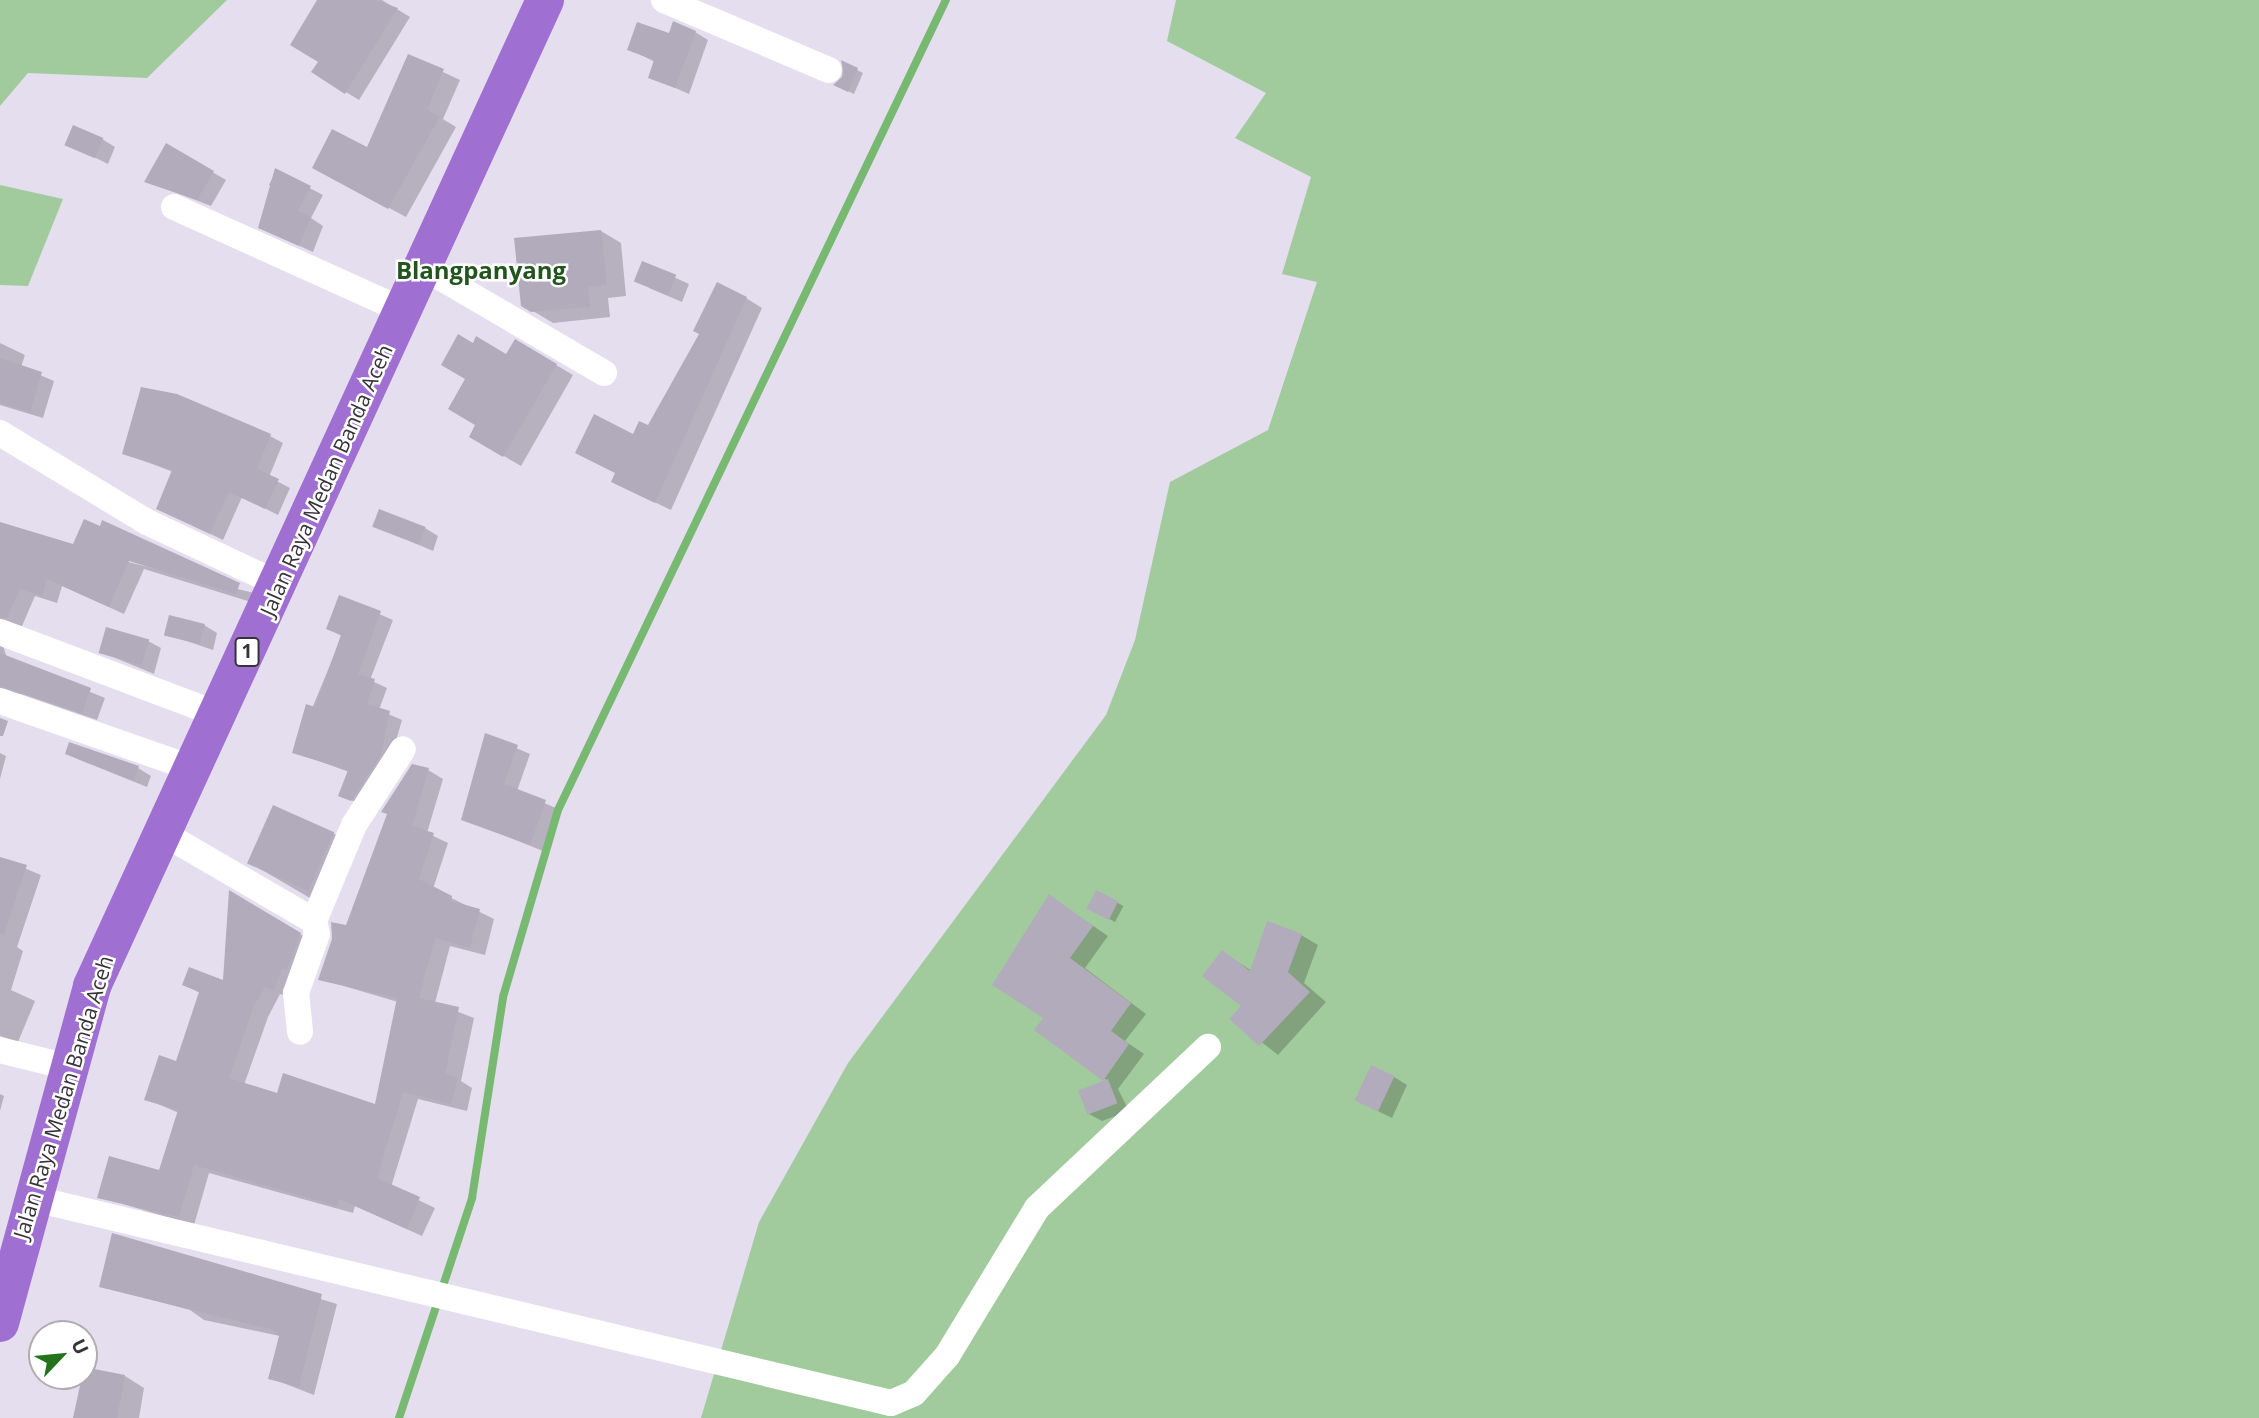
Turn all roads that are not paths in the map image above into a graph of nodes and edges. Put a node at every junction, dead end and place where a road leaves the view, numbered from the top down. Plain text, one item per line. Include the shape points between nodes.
1 (545, 0) edge
2 (664, 0) edge
3 (829, 70) dead end
4 (174, 206) dead end
5 (421, 266) junction
6 (402, 310) junction
7 (604, 373) dead end
8 (0, 433) edge
9 (279, 584) junction
10 (0, 632) edge
11 (0, 701) edge
12 (217, 714) junction
13 (403, 749) dead end
14 (191, 768) junction
15 (161, 832) junction
16 (314, 921) junction
17 (300, 1032) dead end
18 (1208, 1048) dead end
19 (0, 1050) edge
20 (68, 1067) junction
21 (31, 1198) junction
22 (0, 1322) edge

1 - 5 highway, Jalan Raya Medan Banda Aceh / 1
2 - 3 street
4 - 6 street
5 - 6 highway, Jalan Raya Medan Banda Aceh / 1
5 - 7 street
6 - 9 highway, Jalan Raya Medan Banda Aceh / 1
8 - 9 street via 147,522
9 - 12 highway, Jalan Raya Medan Banda Aceh / 1
10 - 12 street
11 - 14 street
12 - 14 highway, Jalan Raya Medan Banda Aceh / 1
13 - 16 street via 354,825
14 - 15 highway, Jalan Raya Medan Banda Aceh / 1
15 - 16 street
15 - 20 highway, Jalan Raya Medan Banda Aceh / 1 via 92,986
16 - 17 street via 317,934 296,993
18 - 21 street via 1037,1208 947,1356 902,1401 883,1403 468,1307
19 - 20 street
20 - 21 highway, Jalan Raya Medan Banda Aceh / 1
21 - 22 highway, Jalan Raya Medan Banda Aceh / 1

